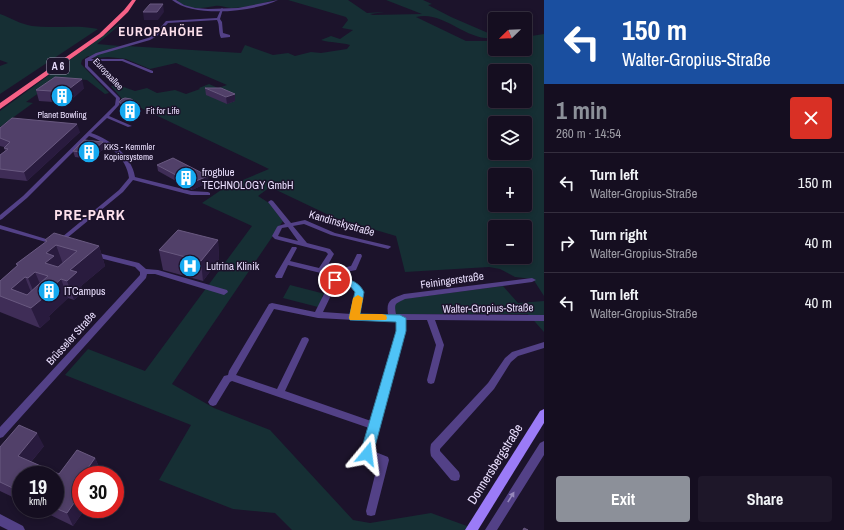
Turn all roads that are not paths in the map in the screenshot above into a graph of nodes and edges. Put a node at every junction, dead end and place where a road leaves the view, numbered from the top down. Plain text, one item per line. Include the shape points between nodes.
1 (133, 0) edge
2 (174, 0) edge
3 (276, 0) edge
4 (220, 12) junction
5 (218, 19) junction
6 (221, 34) dead end
7 (86, 60) junction
8 (152, 72) dead end
9 (0, 102) edge
10 (0, 107) edge
11 (106, 116) junction
12 (130, 126) dead end
13 (88, 134) junction
14 (132, 178) junction
15 (208, 194) dead end
16 (271, 202) dead end
17 (0, 218) edge
18 (290, 225) junction
19 (0, 228) edge
20 (305, 245) junction
21 (388, 247) dead end
22 (294, 248) dead end
23 (84, 251) edge
24 (359, 256) dead end
25 (286, 262) junction
26 (323, 267) junction
27 (144, 271) junction
28 (337, 275) junction
29 (279, 276) dead end
30 (532, 280) dead end
31 (224, 292) dead end
32 (318, 315) junction
33 (354, 318) junction
34 (397, 318) junction
35 (544, 318) edge
36 (431, 319) junction
37 (305, 340) dead end
38 (544, 345) edge
39 (232, 377) junction
40 (432, 380) dead end
41 (278, 394) junction
42 (213, 402) dead end
43 (544, 414) edge
44 (374, 426) junction
45 (0, 434) edge
46 (544, 446) edge
47 (454, 476) dead end
48 (371, 511) dead end
49 (0, 520) edge
50 (19, 530) edge
51 (471, 530) edge
52 (491, 530) edge

1 - 9 highway, A 6 via 96,34
1 - 10 highway, A 6 via 115,23 101,35
2 - 4 street via 184,7
3 - 4 street
4 - 5 street
5 - 6 street
5 - 7 street, Europaallee via 167,22 149,39 97,54
7 - 8 street via 122,60
7 - 11 street, Europaallee via 86,66 118,98 117,105
11 - 12 street
11 - 13 street, Europaallee
13 - 14 street via 97,136 120,154 130,168
13 - 17 street, Europaallee via 25,197
14 - 15 street via 191,193
14 - 19 street via 121,191 57,246
16 - 18 street
18 - 20 street
18 - 20 street, Kandinskystraße via 280,227 274,236
18 - 21 street, Kandinskystraße via 305,222 333,234
20 - 26 street, Kandinskystraße via 328,250 331,254
22 - 25 street
23 - 27 street via 137,266
24 - 28 street via 354,268
25 - 26 street
25 - 29 street
26 - 28 street
27 - 31 street
27 - 45 street, Brüsseler Straße via 139,280
28 - 32 street
28 - 33 street via 353,284 360,292
30 - 34 street, Feiningerstraße via 404,297 393,302 391,306
32 - 33 street, Walter-Gropius-Straße
32 - 39 street, Walter-Gropius-Straße via 272,306
33 - 34 street, Walter-Gropius-Straße
34 - 36 street, Walter-Gropius-Straße
34 - 44 street via 401,331
35 - 36 street, Walter-Gropius-Straße
36 - 40 street, Walter-Gropius-Straße via 440,345
37 - 41 street
38 - 47 street via 515,354 508,360 491,386 435,447 435,453
39 - 41 street
39 - 42 street via 227,379
41 - 44 street
43 - 51 main road, Donnersbergstraße
44 - 48 street via 367,454 384,460
52 -> 46 street
49 - 50 street

